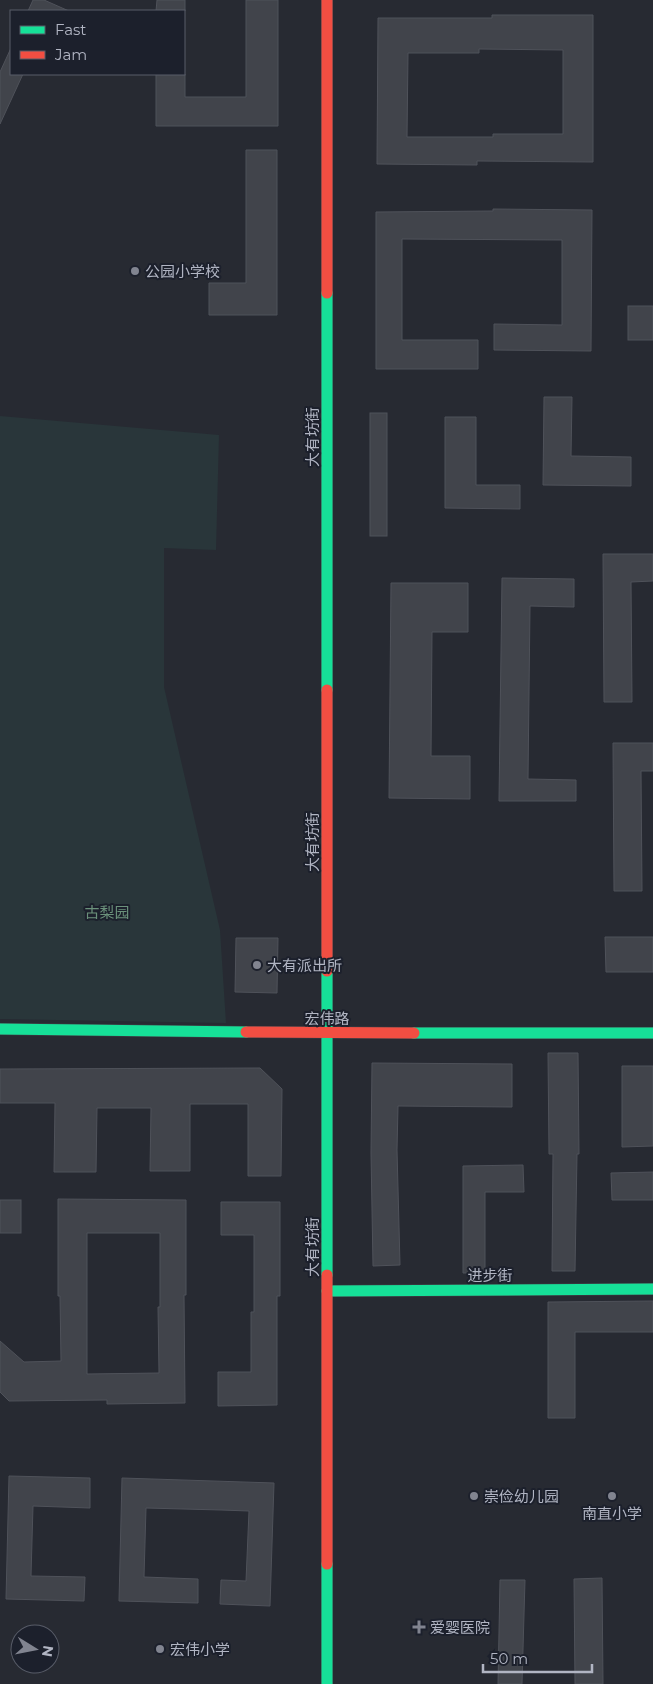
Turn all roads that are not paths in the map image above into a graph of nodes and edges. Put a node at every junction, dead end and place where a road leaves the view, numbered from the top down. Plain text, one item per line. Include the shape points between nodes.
1 (327, 0) edge
2 (0, 1029) edge
3 (653, 1032) edge
4 (328, 1033) junction
5 (653, 1290) edge
6 (327, 1291) junction
7 (327, 1684) edge

1 - 4 main road, 大有坊街
2 - 4 main road, 宏伟路
3 - 4 main road, 宏伟路
4 - 6 main road, 大有坊街
5 - 6 main road, 进步街
6 - 7 main road, 大有坊街

